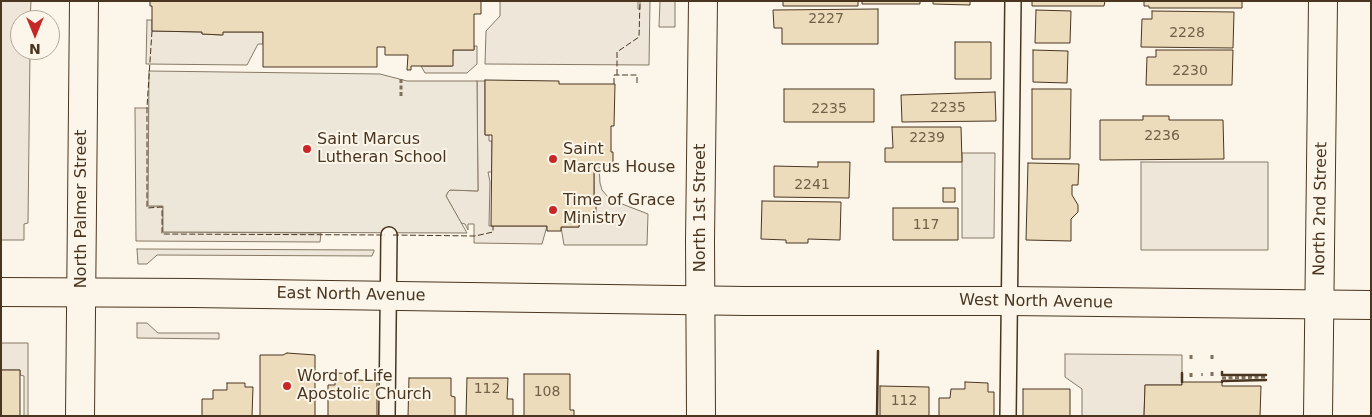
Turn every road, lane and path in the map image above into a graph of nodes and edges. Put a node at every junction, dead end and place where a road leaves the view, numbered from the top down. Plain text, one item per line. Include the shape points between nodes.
1 (84, 1) edge
2 (703, 1) edge
3 (1013, 1) edge
4 (1324, 1) edge
5 (401, 79) dead end
6 (401, 97) dead end
7 (389, 235) dead end
8 (1, 292) edge
9 (81, 293) junction
10 (388, 296) junction
11 (700, 300) junction
12 (1009, 301) junction
13 (1319, 304) junction
14 (1371, 305) edge
15 (1265, 377) dead end
16 (1222, 378) dead end
17 (80, 416) edge
18 (387, 416) edge
19 (701, 416) edge
20 (1008, 416) edge
21 (1318, 416) edge

1 - 9 main road, North Palmer Street
2 - 11 main road, North 1st Street
3 - 12 lane
4 - 13 main road, North 2nd Street
5 - 6 path
7 - 10 lane
8 - 9 main road, East North Avenue
9 - 10 main road, East North Avenue
9 - 17 main road, North Palmer Street
10 - 11 main road, East North Avenue
10 - 18 lane
11 - 12 main road, West North Avenue
11 - 19 main road, North 1st Street
12 - 13 main road, West North Avenue
12 - 20 lane
13 - 14 main road, West North Avenue
13 - 21 main road, North 2nd Street
15 - 16 path

